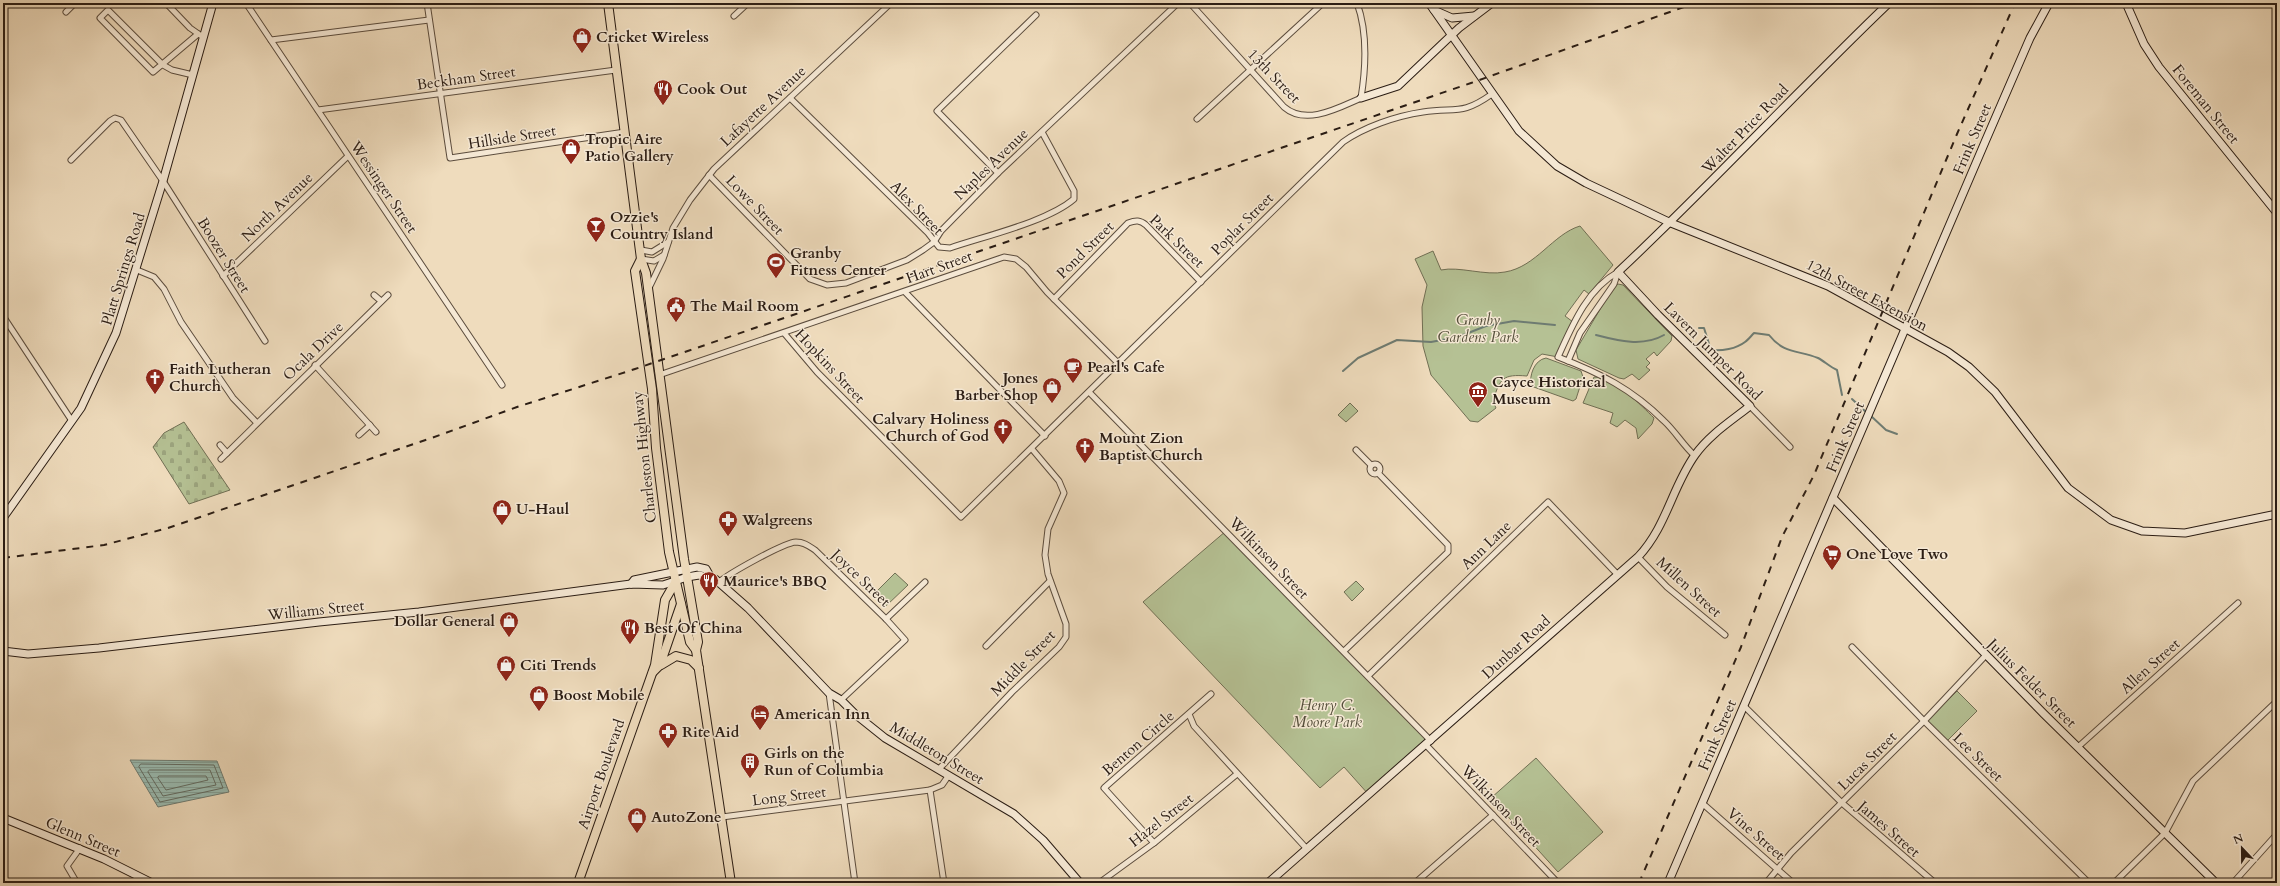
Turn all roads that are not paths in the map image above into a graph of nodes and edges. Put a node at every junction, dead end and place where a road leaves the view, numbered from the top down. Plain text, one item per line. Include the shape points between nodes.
1 (75, 3) edge
2 (166, 3) edge
3 (214, 3) edge
4 (246, 3) edge
5 (427, 3) edge
6 (608, 3) edge
7 (748, 3) edge
8 (891, 3) edge
9 (1178, 3) edge
10 (1190, 3) edge
11 (1323, 3) edge
12 (1357, 3) edge
13 (1428, 3) edge
14 (1492, 3) edge
15 (1889, 3) edge
16 (2049, 3) edge
17 (2126, 3) edge
18 (1434, 10) junction
19 (66, 12) dead end
20 (734, 16) dead end
21 (1036, 16) dead end
22 (1474, 16) junction
23 (430, 20) junction
24 (1452, 35) junction
25 (201, 36) junction
26 (271, 40) junction
27 (163, 65) junction
28 (616, 70) junction
29 (1251, 70) junction
30 (193, 75) junction
31 (441, 93) junction
32 (1492, 94) junction
33 (790, 98) junction
34 (1361, 98) junction
35 (318, 110) junction
36 (1197, 119) dead end
37 (625, 132) junction
38 (1042, 132) junction
39 (348, 156) junction
40 (71, 160) dead end
41 (998, 172) junction
42 (709, 175) junction
43 (163, 181) junction
44 (2277, 213) edge
45 (1135, 221) joint
46 (1671, 223) junction
47 (668, 241) junction
48 (934, 242) junction
49 (640, 250) junction
50 (664, 255) junction
51 (641, 259) junction
52 (800, 269) joint
53 (137, 270) junction
54 (1618, 272) junction
55 (223, 276) junction
56 (1202, 282) junction
57 (648, 290) junction
58 (904, 292) junction
59 (374, 294) dead end
60 (388, 295) dead end
61 (1054, 299) junction
62 (381, 301) junction
63 (3, 316) edge
64 (1905, 328) junction
65 (784, 333) junction
66 (264, 341) dead end
67 (1568, 361) junction
68 (1118, 363) junction
69 (315, 365) junction
70 (659, 376) junction
71 (502, 385) dead end
72 (1089, 392) junction
73 (1750, 406) junction
74 (72, 421) junction
75 (257, 424) junction
76 (370, 425) junction
77 (376, 432) dead end
78 (359, 435) dead end
79 (1045, 436) junction
80 (220, 445) dead end
81 (1790, 447) dead end
82 (1032, 449) junction
83 (1356, 450) dead end
84 (227, 452) junction
85 (1694, 455) junction
86 (221, 459) dead end
87 (1833, 498) junction
88 (2277, 514) edge
89 (961, 517) joint
90 (3, 518) edge
91 (1638, 556) junction
92 (674, 571) junction
93 (686, 573) junction
94 (666, 574) joint
95 (1617, 574) junction
96 (1050, 581) junction
97 (673, 582) junction
98 (719, 582) junction
99 (925, 582) dead end
100 (631, 584) junction
101 (681, 603) junction
102 (2238, 603) dead end
103 (886, 619) junction
104 (1725, 635) dead end
105 (986, 646) dead end
106 (1852, 646) dead end
107 (696, 650) junction
108 (3, 651) edge
109 (1344, 652) junction
110 (1986, 655) junction
111 (660, 665) junction
112 (699, 668) junction
113 (651, 674) junction
114 (1368, 676) junction
115 (830, 693) junction
116 (1212, 694) dead end
117 (841, 700) junction
118 (2277, 701) edge
119 (1744, 706) junction
120 (1189, 714) junction
121 (1924, 721) junction
122 (1429, 743) junction
123 (2078, 747) junction
124 (939, 769) junction
125 (1237, 774) junction
126 (949, 775) junction
127 (930, 790) junction
128 (843, 801) junction
129 (1842, 802) junction
130 (1702, 803) junction
131 (1493, 815) junction
132 (722, 817) junction
133 (3, 818) edge
134 (2165, 833) junction
135 (2277, 834) edge
136 (1154, 842) junction
137 (80, 848) junction
138 (1307, 849) junction
139 (1777, 869) junction
140 (77, 883) edge
141 (152, 883) edge
142 (578, 883) edge
143 (731, 883) edge
144 (855, 883) edge
145 (944, 883) edge
146 (1080, 883) edge
147 (1099, 883) edge
148 (1268, 883) edge
149 (1415, 883) edge
150 (1558, 883) edge
151 (1668, 883) edge
152 (1766, 883) edge
153 (1793, 883) edge
154 (1935, 883) edge
155 (2089, 883) edge
156 (2114, 883) edge
157 (2216, 883) edge
158 (2233, 883) edge

1 - 19 street
2 - 25 street
3 - 25 street, Platt Springs Road
4 - 26 street, Wessinger Street
5 - 23 street
6 - 28 main road, Charleston Highway
7 - 20 street
8 - 33 street, Lafayette Avenue
9 - 38 street, Naples Avenue
10 - 29 street, 13th Street
11 - 29 street
12 - 34 street via 1363,22 1365,48
13 - 18 street, 12th Street Extension
14 - 22 street
15 - 46 street, Walter Price Road via 1854,35
16 - 64 street, Frink Street via 2027,44
17 - 44 street, Foreman Street via 2144,44 2159,67
18 - 22 street via 1452,18
18 - 24 street, 12th Street Extension
21 - 41 street via 936,111
22 - 24 street
23 - 26 street
23 - 31 street
24 - 32 street, 12th Street Extension
24 - 34 street via 1398,86
25 - 27 street
25 - 30 street, Platt Springs Road
26 - 35 street, Wessinger Street
27 - 27 street via 153,72 100,18 108,10
27 - 30 street
28 - 31 street, Beckham Street
28 - 37 main road, Charleston Highway
29 - 34 street, 13th Street via 1284,107 1294,114 1313,115
29 - 36 street
30 - 43 street, Platt Springs Road
31 - 35 street, Beckham Street
31 - 37 street, Hillside Street via 450,158
32 - 46 street, 12th Street Extension via 1519,131 1557,166 1586,183
32 - 56 street, Poplar Street via 1475,106 1459,111 1424,112 1406,116 1348,138
33 - 42 street, Lafayette Avenue
33 - 48 street, Alex Street via 928,233
35 - 39 street, Wessinger Street
37 - 49 main road, Charleston Highway
38 - 41 street, Naples Avenue
38 - 48 street, Alex Street via 1074,191 1074,199 1063,209 1042,218 950,248 939,247
39 - 55 street, North Avenue
39 - 71 street, Wessinger Street
40 - 43 street, Boozer Street via 115,118 121,120
41 - 48 street, Naples Avenue via 941,231
42 - 47 street, Lafayette Avenue via 690,200
42 - 52 street, Lowe Street
43 - 53 street, Platt Springs Road
43 - 55 street, Boozer Street
45 - 56 street, Park Street via 1141,221
45 - 61 street, Pond Street via 1128,223
46 - 54 street, Walter Price Road
46 - 64 street, 12th Street Extension via 1828,286
47 - 49 street, Lafayette Avenue via 652,252
47 - 50 street, Lafayette Avenue
48 - 52 street, Naples Avenue via 907,260 839,284 820,284
49 - 51 main road, Charleston Highway
50 - 51 street via 654,261
50 - 57 street, Lafayette Avenue
51 - 57 main road, Charleston Highway
51 - 92 main road, Charleston Highway via 635,271 652,389 669,552
53 - 74 street, Platt Springs Road via 109,350
53 - 75 street via 154,277 164,289 181,322 233,398
54 - 67 street via 1614,284 1580,332
54 - 67 street via 1608,277 1570,327 1558,357
54 - 73 street, Lavern Jumper Road
55 - 66 street, Boozer Street
56 - 68 street, Poplar Street
57 - 70 main road, Charleston Highway
58 - 61 street, Hart Street via 984,262 1010,257 1026,267
58 - 65 street, Hart Street
58 - 79 street
59 - 62 street
60 - 62 street, Ocala Drive
61 - 68 street
62 - 69 street, Ocala Drive
63 - 74 street
64 - 87 street, Frink Street
64 - 88 street, 12th Street Extension via 1969,367 1995,392 2068,488 2097,511 2126,526 2142,530 2185,533
65 - 70 street, Hart Street
65 - 89 street, Hopkins Street via 817,372
67 - 85 street via 1601,374 1633,393 1665,421
68 - 72 street, Poplar Street
69 - 75 street, Ocala Drive
69 - 76 street
70 - 93 main road, Charleston Highway
72 - 79 street, Poplar Street
72 - 109 street, Wilkinson Street
73 - 81 street, Lavern Jumper Road
73 - 85 street, Dunbar Road via 1711,437
74 - 90 street, Platt Springs Road
75 - 84 street, Ocala Drive
76 - 77 street
76 - 78 street
79 - 82 street, Poplar Street
80 - 84 street
82 - 89 street, Poplar Street
82 - 96 street, Middle Street via 1059,481 1064,493 1046,535 1045,554
83 - 109 street via 1371,465 1379,466 1378,473 1448,545 1448,552
84 - 86 street, Ocala Drive
85 - 91 street, Dunbar Road via 1665,518
87 - 110 street, Julius Felder Street
87 - 119 street, Frink Street
91 - 95 street, Dunbar Road
91 - 104 street, Millen Street via 1667,587
92 - 93 street, Middleton Street
92 - 94 street, Middleton Street
92 - 97 main road, Charleston Highway
93 - 97 street, Middleton Street
93 - 98 street, Middleton Street via 697,567 706,570 711,578
93 - 101 main road, Airport Boulevard
93 - 107 main road, Charleston Highway via 698,642
94 - 100 street, Williams Street via 634,580
95 - 114 street, Ann Lane via 1548,502
95 - 122 street, Dunbar Road
96 - 105 street
96 - 124 street, Middle Street via 1066,624 1066,637
97 - 100 street, Williams Street via 647,586
97 - 101 main road, Charleston Highway
97 - 113 main road, Airport Boulevard via 665,600
98 - 103 street, Joyce Street via 794,542 804,543 815,550
98 - 115 street, Middleton Street via 750,610
99 - 103 street
100 - 108 street, Williams Street via 434,610 99,648 28,654
101 - 107 main road, Charleston Highway via 690,642
101 - 111 main road, Airport Boulevard
102 - 123 street, Allen Street
103 - 117 street, Joyce Street via 904,640
106 - 121 street, Lee Street
107 - 112 main road, Charleston Highway
109 - 114 street, Wilkinson Street
110 - 121 street, Lucas Street
110 - 123 street, Julius Felder Street
111 - 112 main road via 676,656 691,660
111 - 113 main road, Airport Boulevard
112 - 132 main road, Charleston Highway
113 - 142 main road, Airport Boulevard
114 - 122 street, Wilkinson Street
115 - 117 street, Middleton Street
115 - 128 street
116 - 120 street, Benton Circle
117 - 124 street, Middleton Street via 885,738
118 - 134 street via 2192,781
119 - 129 street, James Street
119 - 130 street, Frink Street
120 - 125 street, Benton Circle via 1194,726
120 - 136 street, Benton Circle via 1104,788
121 - 129 street, Lucas Street
121 - 155 street, Lee Street
122 - 131 street, Wilkinson Street
122 - 138 street, Dunbar Road
123 - 134 street, Julius Felder Street
124 - 126 street, Middleton Street
125 - 136 street, Hazel Street
125 - 138 street, Benton Circle
126 - 127 street, Long Street via 942,785
126 - 146 street, Middleton Street via 1003,807 1024,823 1043,840
127 - 128 street, Long Street
127 - 145 street
128 - 132 street, Long Street
128 - 144 street
129 - 139 street, Lucas Street
129 - 154 street, James Street
130 - 139 street, Vine Street
130 - 151 street, Frink Street
131 - 149 street
131 - 150 street, Wilkinson Street
132 - 143 main road, Charleston Highway
133 - 137 street, Glenn Street
134 - 156 street
134 - 157 street, Julius Felder Street
135 - 158 street
136 - 147 street, Hazel Street
137 - 140 street via 67,866
137 - 141 street, Glenn Street
138 - 148 street, Dunbar Road
139 - 152 street, Lucas Street
139 - 153 street, Vine Street

